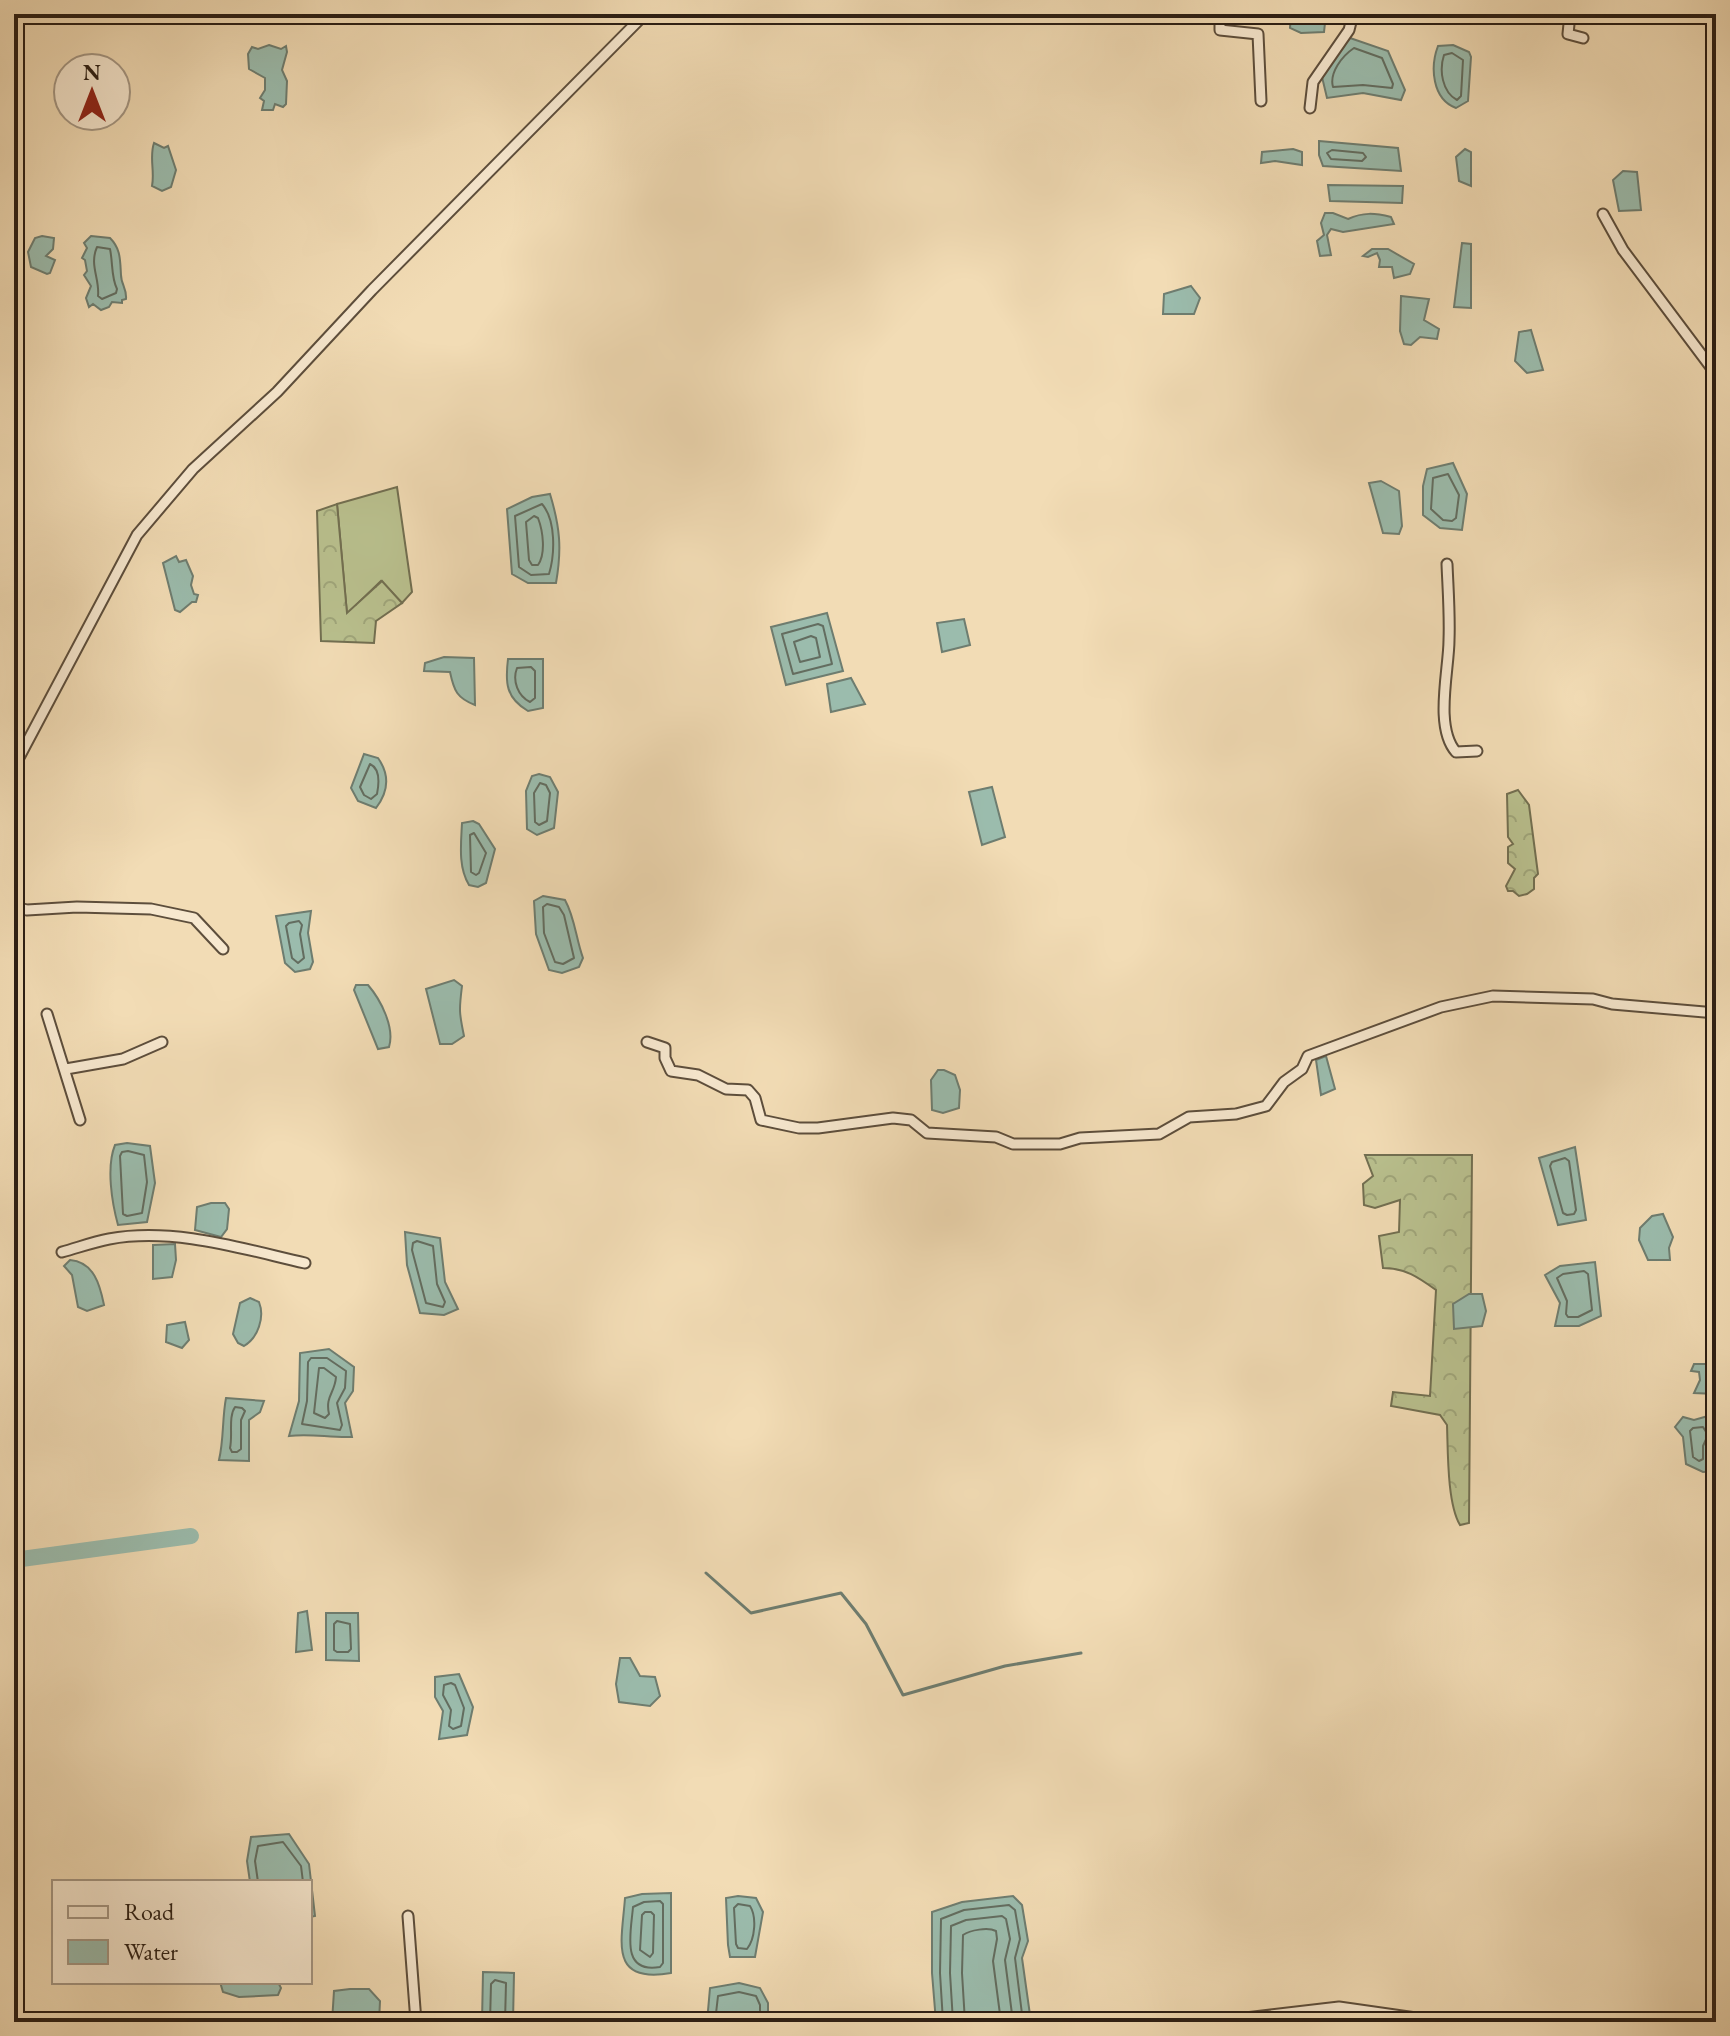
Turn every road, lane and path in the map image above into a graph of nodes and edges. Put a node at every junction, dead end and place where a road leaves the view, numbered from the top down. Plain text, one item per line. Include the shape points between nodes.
1 (645, 14) edge
2 (1220, 14) edge
3 (1353, 14) edge
4 (1570, 14) edge
5 (1583, 38) dead end
6 (1261, 101) dead end
7 (1310, 108) dead end
8 (1603, 214) dead end
9 (1716, 374) edge
10 (1447, 564) dead end
11 (14, 746) edge
12 (26, 747) junction
13 (1477, 751) dead end
14 (14, 767) edge
15 (14, 907) edge
16 (223, 949) dead end
17 (1716, 1013) edge
18 (47, 1014) dead end
19 (162, 1042) dead end
20 (647, 1042) dead end
21 (66, 1069) junction
22 (80, 1120) dead end
23 (62, 1252) dead end
24 (305, 1263) dead end
25 (408, 1916) dead end
26 (416, 2022) edge
27 (1212, 2022) edge
28 (1444, 2022) edge

1 - 12 street via 277,392 193,469 146,524
2 - 6 street via 1220,30 1258,34
3 - 7 street via 1349,30 1313,82
4 - 5 street via 1568,34
8 - 9 street via 1623,250
10 - 13 street via 1450,642 1443,689 1449,744 1456,752
11 - 12 street
12 - 14 street
15 - 16 street via 151,909 194,918
17 - 20 street via 1593,999 1493,996 1441,1007 1322,1049 1308,1056 1266,1106 1189,1117 1159,1134 1060,1144 927,1133 911,1120 893,1118 818,1128 761,1120 748,1090 726,1089 698,1075 671,1071 665,1048
18 - 21 street
19 - 21 street via 123,1059
21 - 22 street
23 - 24 street via 111,1238 183,1237
25 - 26 street
27 - 28 street via 1339,2007

